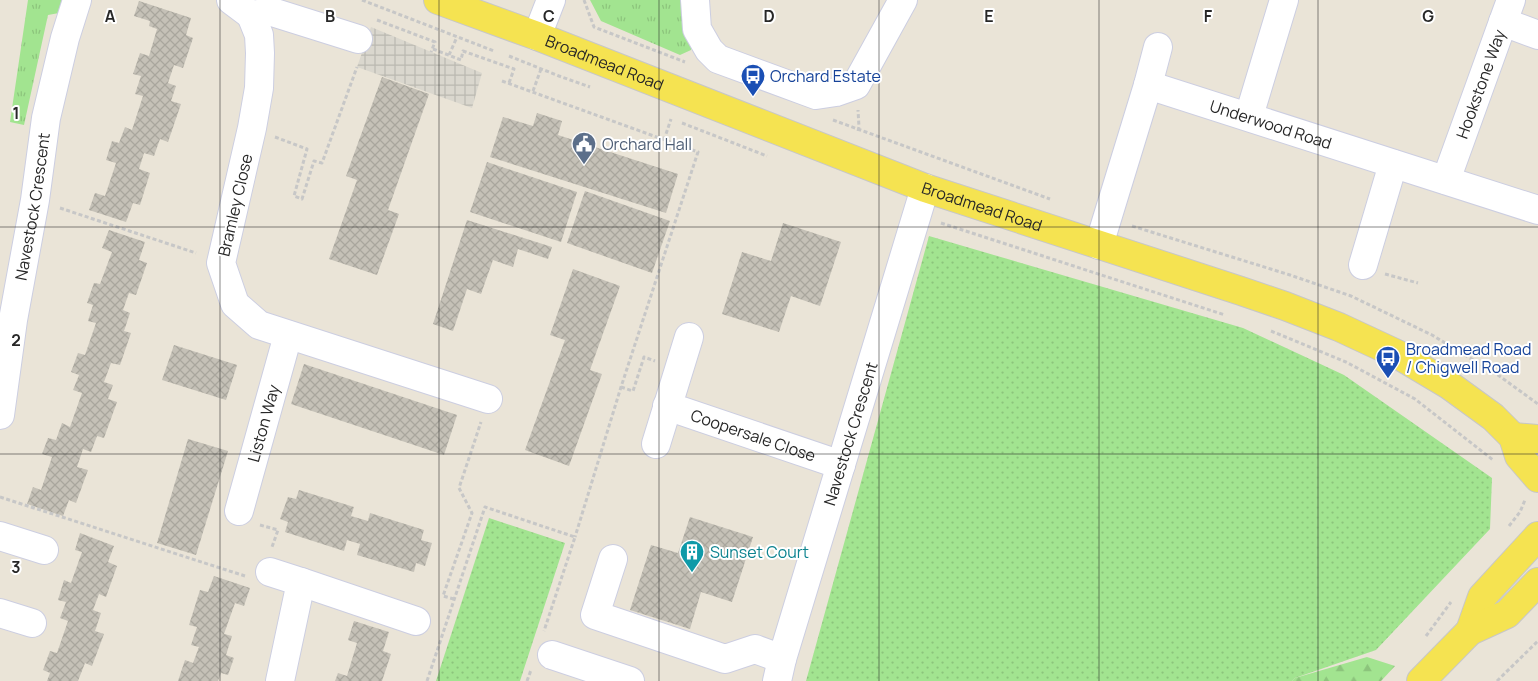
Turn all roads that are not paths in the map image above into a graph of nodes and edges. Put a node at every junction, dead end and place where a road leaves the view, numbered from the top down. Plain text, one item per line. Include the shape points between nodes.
1 (76, 0) edge
2 (438, 0) edge
3 (551, 0) edge
4 (695, 0) edge
5 (903, 0) edge
6 (1284, 0) edge
7 (241, 7) edge
8 (1507, 11) edge
9 (364, 28) road end
10 (1538, 35) edge
11 (538, 36) junction
12 (1158, 47) dead end
13 (1148, 85) junction
14 (1249, 116) junction
15 (1393, 164) junction
16 (1446, 180) junction
17 (925, 188) junction
18 (1538, 210) edge
19 (1099, 245) junction
20 (1363, 265) road end
21 (288, 335) junction
22 (689, 337) dead end
23 (488, 399) road end
24 (667, 406) junction
25 (0, 415) edge
26 (1525, 438) edge
27 (656, 444) dead end
28 (841, 466) junction
29 (1532, 487) edge
30 (239, 511) road end
31 (0, 536) edge
32 (1538, 536) edge
33 (44, 550) dead end
34 (613, 560) dead end
35 (261, 575) road end
36 (301, 582) junction
37 (1538, 582) edge
38 (0, 613) edge
39 (416, 621) dead end
40 (32, 623) dead end
41 (1470, 631) junction
42 (542, 651) road end
43 (780, 670) edge
44 (280, 681) edge
45 (630, 681) edge
46 (1421, 681) edge

1 - 25 street, Navestock Crescent via 46,118
2 - 11 main road, Broadmead Road
3 - 11 street
4 - 5 street via 697,29 718,59 816,95 856,85
6 - 14 street
7 - 9 street
7 - 21 street, Bramley Close via 258,35 260,88 222,261 235,304 259,325
8 - 10 street, Hookstone Way
8 - 16 street, Hookstone Way
11 - 17 main road, Broadmead Road
12 - 13 street
13 - 14 street, Underwood Road
13 - 19 street
14 - 15 street, Underwood Road
15 - 16 street, Underwood Road
15 - 20 street
16 - 18 street, Underwood Road
17 - 19 main road, Broadmead Road
17 - 28 street, Navestock Crescent
19 - 26 main road, Broadmead Road via 1339,326 1397,354
21 - 23 street, Bramley Close
21 - 30 street, Liston Way
22 - 24 street
24 - 27 street
24 - 28 street, Coopersale Close
26 - 29 main road, Broadmead Road via 1518,456
28 - 43 street, Navestock Crescent
31 - 33 street
32 - 41 main road via 1482,597
34 - 43 street via 595,615 725,659 755,649
35 - 36 street
36 - 39 street
36 - 44 street
37 - 41 main road via 1507,614
38 - 40 street
41 - 46 main road
42 - 45 street

